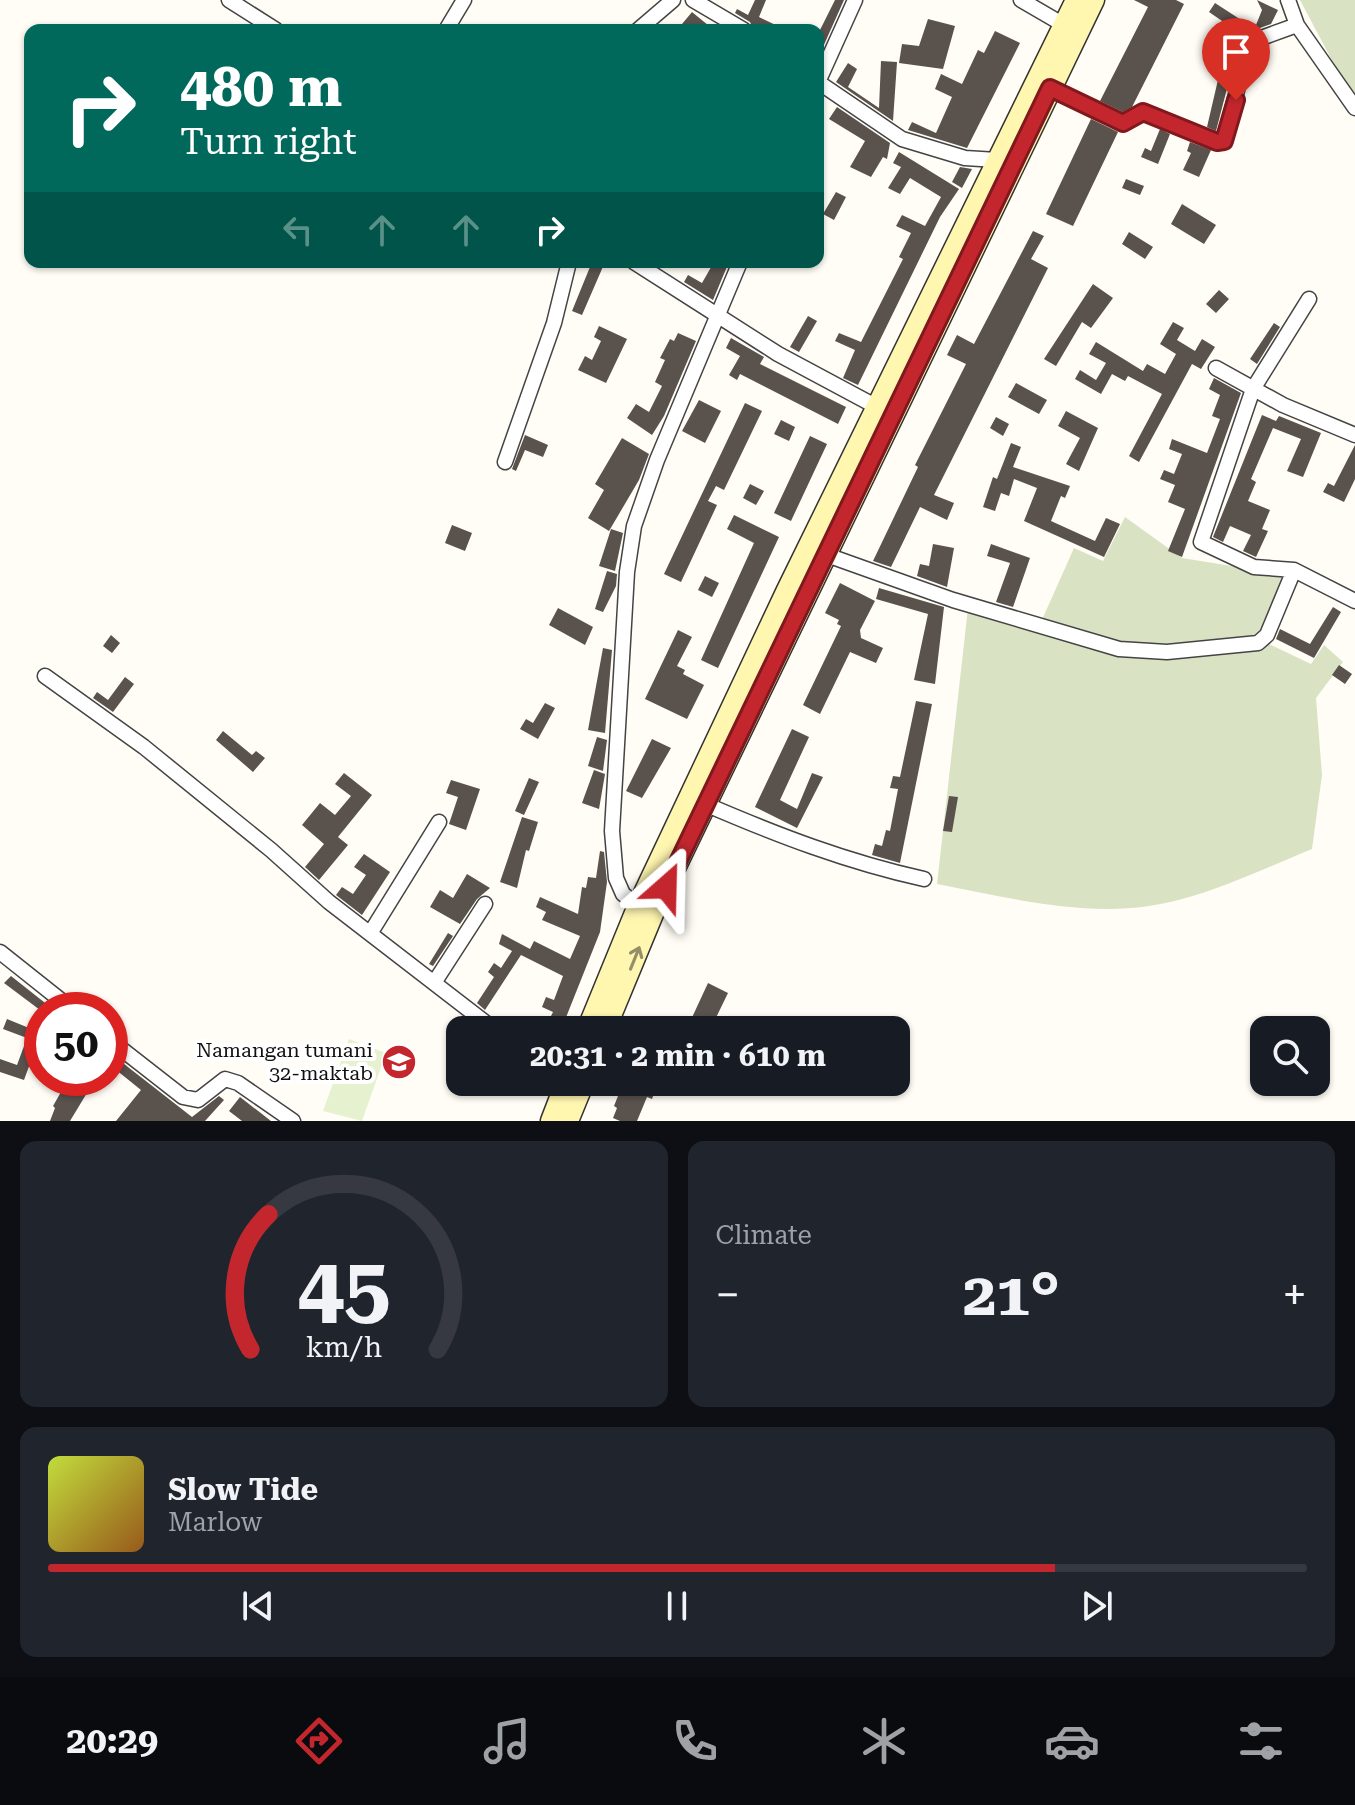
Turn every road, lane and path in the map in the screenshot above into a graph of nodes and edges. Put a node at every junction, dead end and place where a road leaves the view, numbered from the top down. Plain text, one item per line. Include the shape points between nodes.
1 (229, 0) edge
2 (464, 0) edge
3 (672, 0) edge
4 (693, 0) edge
5 (855, 0) edge
6 (1021, 0) edge
7 (1076, 0) edge
8 (1094, 0) edge
9 (1288, 0) edge
10 (267, 24) edge
11 (450, 24) edge
12 (645, 24) edge
13 (734, 24) edge
14 (1064, 25) junction
15 (1297, 25) junction
16 (824, 69) edge
17 (824, 86) edge
18 (1043, 90) junction
19 (1355, 108) edge
20 (997, 160) junction
21 (568, 268) edge
22 (644, 268) edge
23 (738, 268) edge
24 (1309, 299) dead end
25 (718, 315) junction
26 (1216, 368) dead end
27 (1253, 389) junction
28 (877, 407) junction
29 (1355, 435) edge
30 (505, 462) dead end
31 (824, 554) junction
32 (1294, 570) junction
33 (1355, 601) edge
34 (45, 676) dead end
35 (705, 804) junction
36 (439, 822) dead end
37 (924, 879) dead end
38 (485, 904) dead end
39 (645, 911) junction
40 (371, 932) junction
41 (0, 952) edge
42 (434, 983) junction
43 (50, 992) edge
44 (477, 1016) edge
45 (594, 1016) edge
46 (610, 1016) edge
47 (128, 1054) edge
48 (563, 1096) edge
49 (569, 1096) edge
50 (293, 1121) edge
51 (551, 1121) edge
52 (568, 1121) edge

1 - 10 street
2 - 11 street
3 - 12 street
4 - 13 street
5 - 16 street
6 - 14 street
7 - 14 main road
8 - 18 main road
9 - 15 street
14 - 18 main road
15 - 18 street via 1253,41 1248,48 1224,141 1143,112 1123,123
15 - 19 street
17 - 20 street via 902,139 965,158
18 - 20 main road
18 - 31 main road
20 - 28 main road
21 - 30 street
22 - 25 street
23 - 25 street
24 - 27 street
25 - 28 street
25 - 39 street via 657,460 634,526 627,572 612,831 616,878 623,894
26 - 27 street
27 - 29 street
27 - 32 street via 1201,542 1254,567
28 - 39 main road
31 - 32 street via 953,600 1142,652 1258,643 1267,635
31 - 35 main road
32 - 33 street
34 - 40 street via 144,747
35 - 37 street via 802,846
35 - 39 main road
36 - 40 street
38 - 42 street
39 - 45 main road
46 -> 39 main road
40 - 42 street
41 - 43 street
42 - 44 street
47 - 50 street via 183,1097 198,1100 213,1085 231,1080
48 - 51 main road
49 - 52 main road

